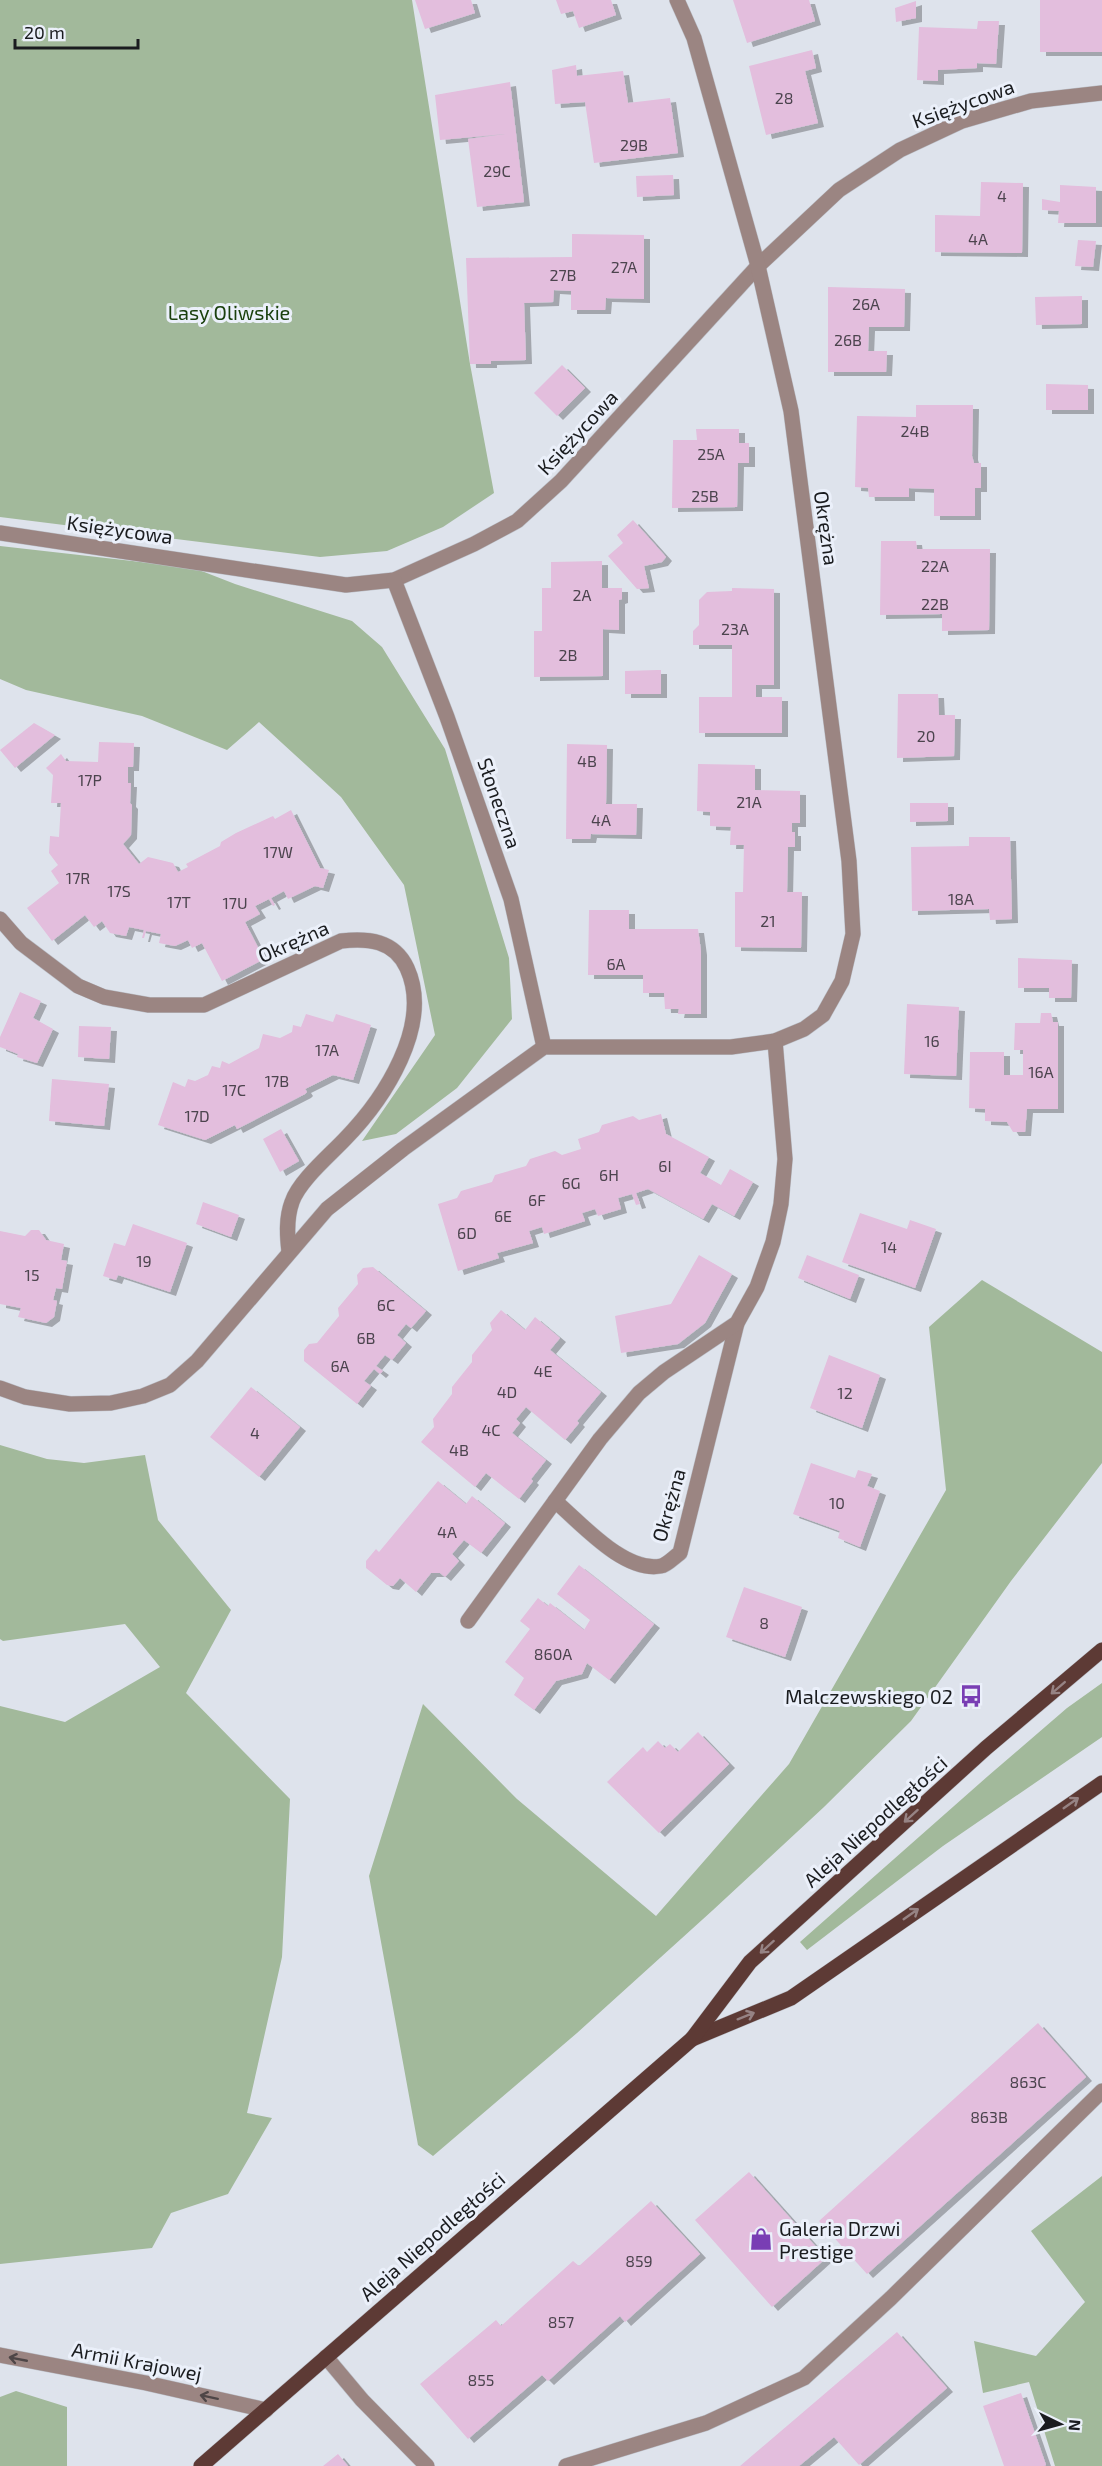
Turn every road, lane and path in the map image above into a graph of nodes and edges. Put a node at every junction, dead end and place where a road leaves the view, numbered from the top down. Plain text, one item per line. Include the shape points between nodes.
1 (677, 0) edge
2 (1102, 93) edge
3 (758, 266) junction
4 (0, 533) edge
5 (394, 580) junction
6 (0, 919) edge
7 (775, 1041) junction
8 (544, 1047) junction
9 (289, 1252) junction
10 (737, 1323) junction
11 (0, 1388) edge
12 (555, 1501) junction
13 (468, 1621) dead end
14 (1102, 1650) edge
15 (1102, 1783) edge
16 (692, 2039) junction
17 (1102, 2091) edge
18 (0, 2355) edge
19 (326, 2357) junction
20 (266, 2410) junction
21 (201, 2466) edge
22 (427, 2466) edge
23 (566, 2466) edge

1 - 3 street, Okrężna via 694,38
2 - 3 street, Księżycowa via 1031,101 962,121 900,150 839,190
3 - 5 street, Księżycowa via 561,481 517,521
3 - 7 street, Okrężna via 790,411 849,861 853,934 842,981 823,1015 804,1029
4 - 5 street, Księżycowa via 346,585
5 - 8 street, Słoneczna via 511,899
6 - 9 street, Okrężna via 21,943 78,986 105,997 149,1005 204,1005 341,941 365,938 402,957 412,979 415,1006 408,1043 386,1086 354,1130 301,1186 292,1201 286,1229
7 - 8 street, Okrężna via 731,1047
7 - 10 street, Okrężna via 785,1159 781,1204 769,1258
8 - 9 street via 327,1209
9 - 11 street via 197,1361 170,1385 111,1403 70,1404 25,1397
10 - 12 street, Okrężna via 639,1393
10 - 12 street, Okrężna via 680,1553 663,1566 647,1567 618,1556
12 - 13 street, Okrężna
14 -> 16 main road, Aleja Niepodległości via 986,1748 750,1962
16 -> 15 main road, Aleja Niepodległości via 790,1998
16 - 19 main road, Aleja Niepodległości
17 - 23 street via 804,2378 706,2424
20 -> 18 street, Armii Krajowej
19 - 20 main road, Aleja Niepodległości
19 - 22 street
20 - 21 main road, Aleja Niepodległości

